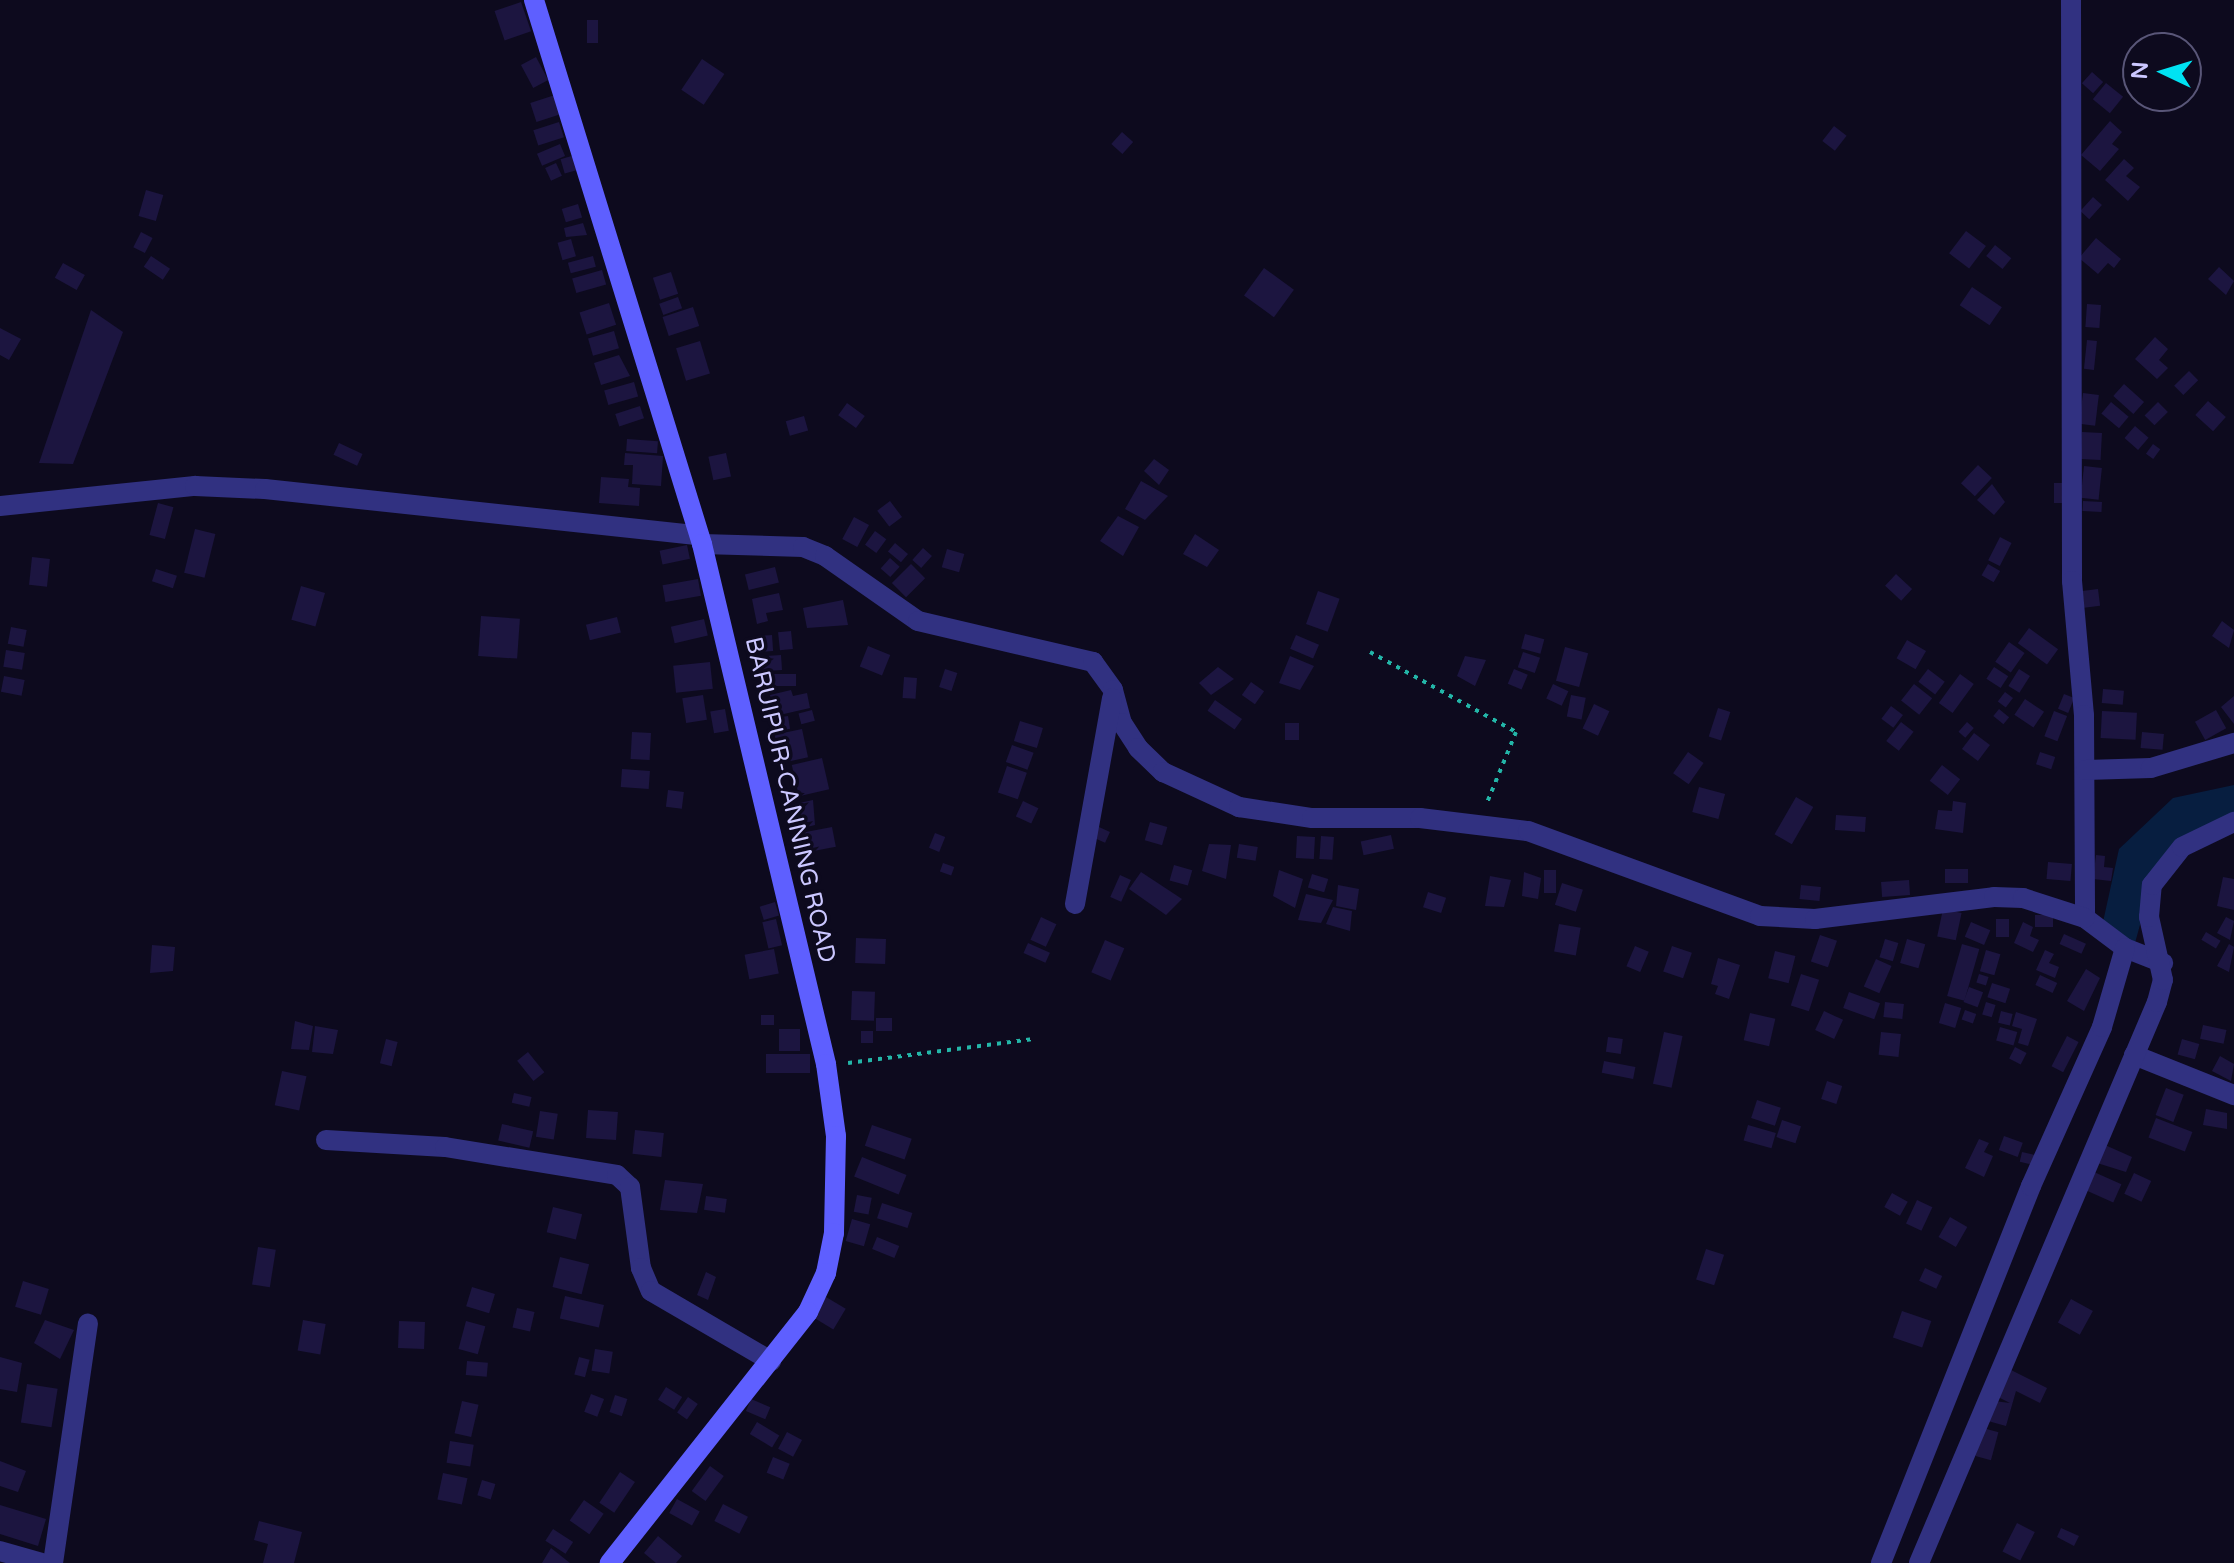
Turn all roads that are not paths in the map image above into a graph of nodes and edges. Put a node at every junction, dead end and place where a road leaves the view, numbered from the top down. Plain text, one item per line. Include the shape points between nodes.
1 (534, 0) edge
2 (2071, 0) edge
3 (0, 506) edge
4 (701, 540) junction
5 (1113, 690) junction
6 (2234, 743) edge
7 (2086, 770) junction
8 (2234, 822) edge
9 (1075, 904) dead end
10 (2085, 918) junction
11 (2125, 948) junction
12 (2163, 963) junction
13 (2134, 1055) junction
14 (2234, 1095) edge
15 (326, 1140) dead end
16 (88, 1324) dead end
17 (771, 1361) junction
18 (0, 1551) edge
19 (42, 1563) edge
20 (53, 1563) edge
21 (610, 1563) edge
22 (1881, 1563) edge
23 (1919, 1563) edge

1 - 4 main road, BARUIPUR-CANNING ROAD
2 - 7 street via 2072,581
3 - 4 street via 195,486 265,489
4 - 5 street via 803,547 825,556 918,621 1078,656 1093,662
4 - 17 main road, BARUIPUR-CANNING ROAD via 826,1064 836,1136 834,1233 826,1273 808,1312
5 - 9 street
5 - 10 street via 1122,723 1163,772 1239,807 1312,818 1479,822 1528,831 1760,916 1815,919 1994,897 2023,898
6 - 7 street via 2151,768
7 - 10 street
8 - 12 street via 2182,847 2152,885 2149,917
10 - 11 street
11 - 12 street
11 - 22 street via 2102,1027 2031,1186
12 - 13 street via 2157,1002
13 - 14 street
13 - 23 street
15 - 17 street via 445,1147 617,1175 630,1187 641,1268 651,1291
16 - 20 street
17 - 21 main road, BARUIPUR-CANNING ROAD
18 - 19 street

